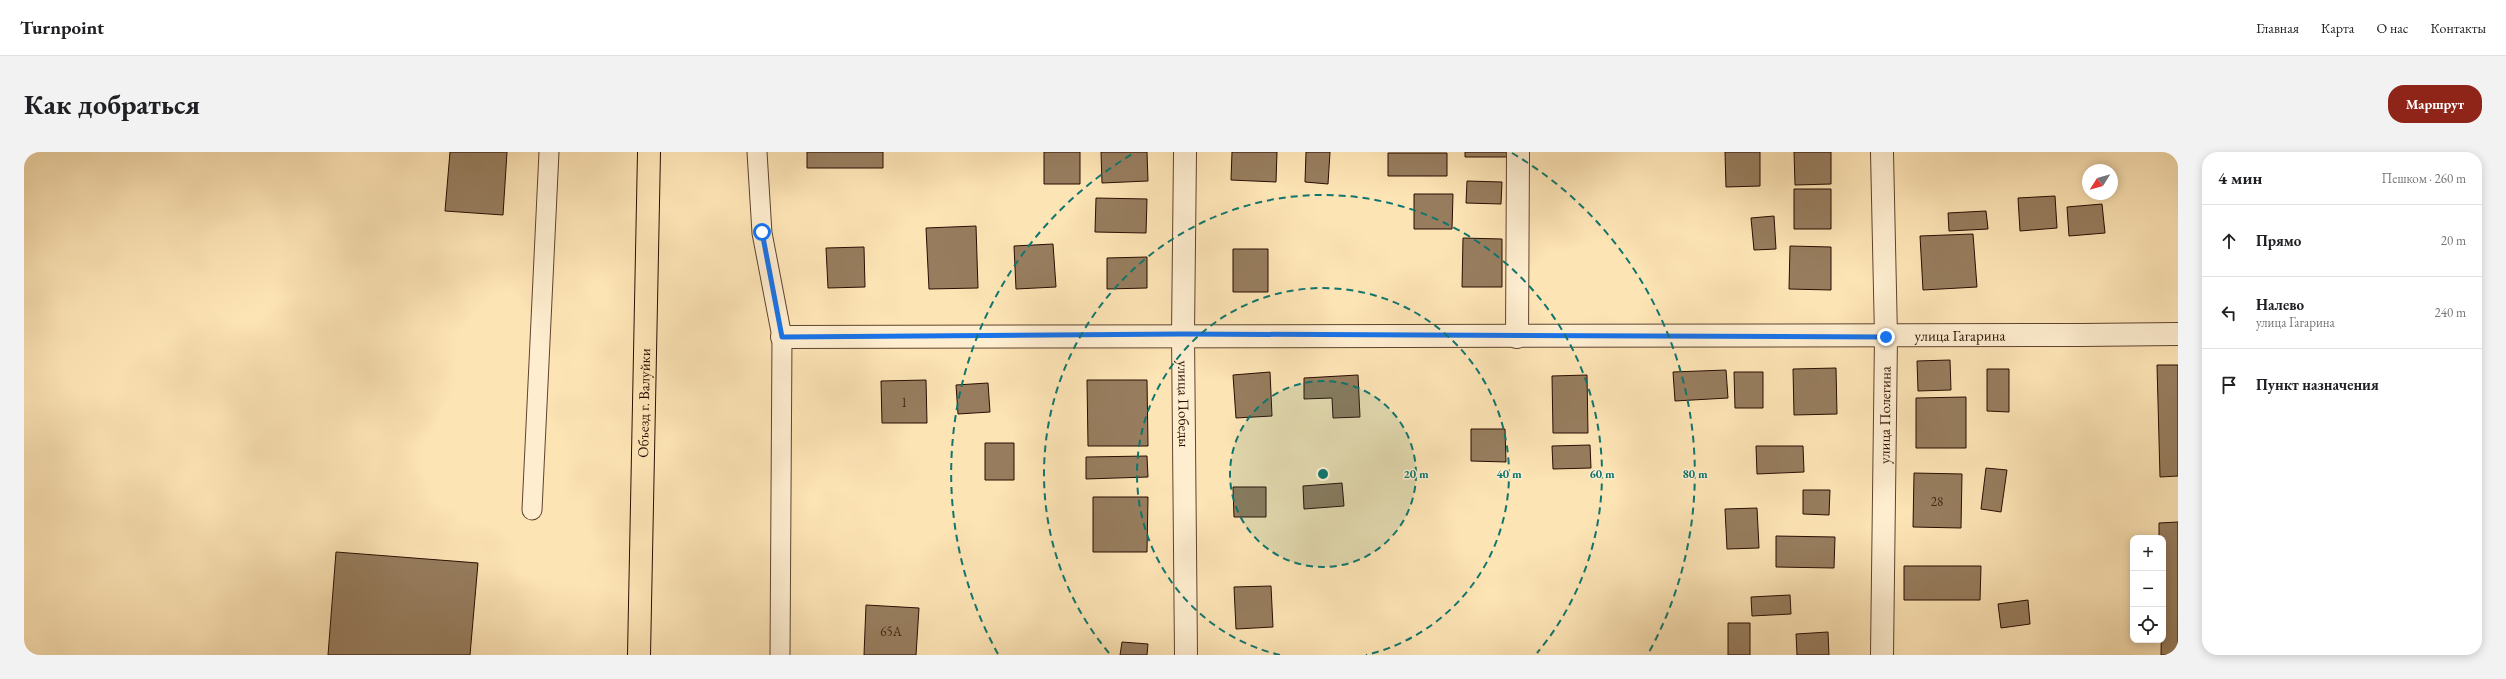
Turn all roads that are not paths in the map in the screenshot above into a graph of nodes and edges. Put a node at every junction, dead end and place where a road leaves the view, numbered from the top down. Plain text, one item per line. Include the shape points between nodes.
1 (549, 152) edge
2 (649, 152) edge
3 (757, 152) edge
4 (1185, 152) edge
5 (1518, 152) edge
6 (1882, 152) edge
7 (1183, 334) junction
8 (2178, 334) edge
9 (782, 337) junction
10 (1517, 337) junction
11 (1886, 337) junction
12 (532, 510) dead end
13 (639, 655) edge
14 (780, 655) edge
15 (1186, 655) edge
16 (1882, 655) edge

1 - 12 lane
2 - 13 main road, Объезд г. Валуйки
3 - 9 lane via 762,232
4 - 7 street, улица Победы
5 - 10 street
6 - 11 street, улица Полегина
7 - 9 street, улица Гагарина
7 - 10 street, улица Гагарина
7 - 15 street, улица Победы
8 - 11 street, улица Гагарина
9 - 14 lane
10 - 11 street, улица Гагарина
11 - 16 street, улица Полегина

